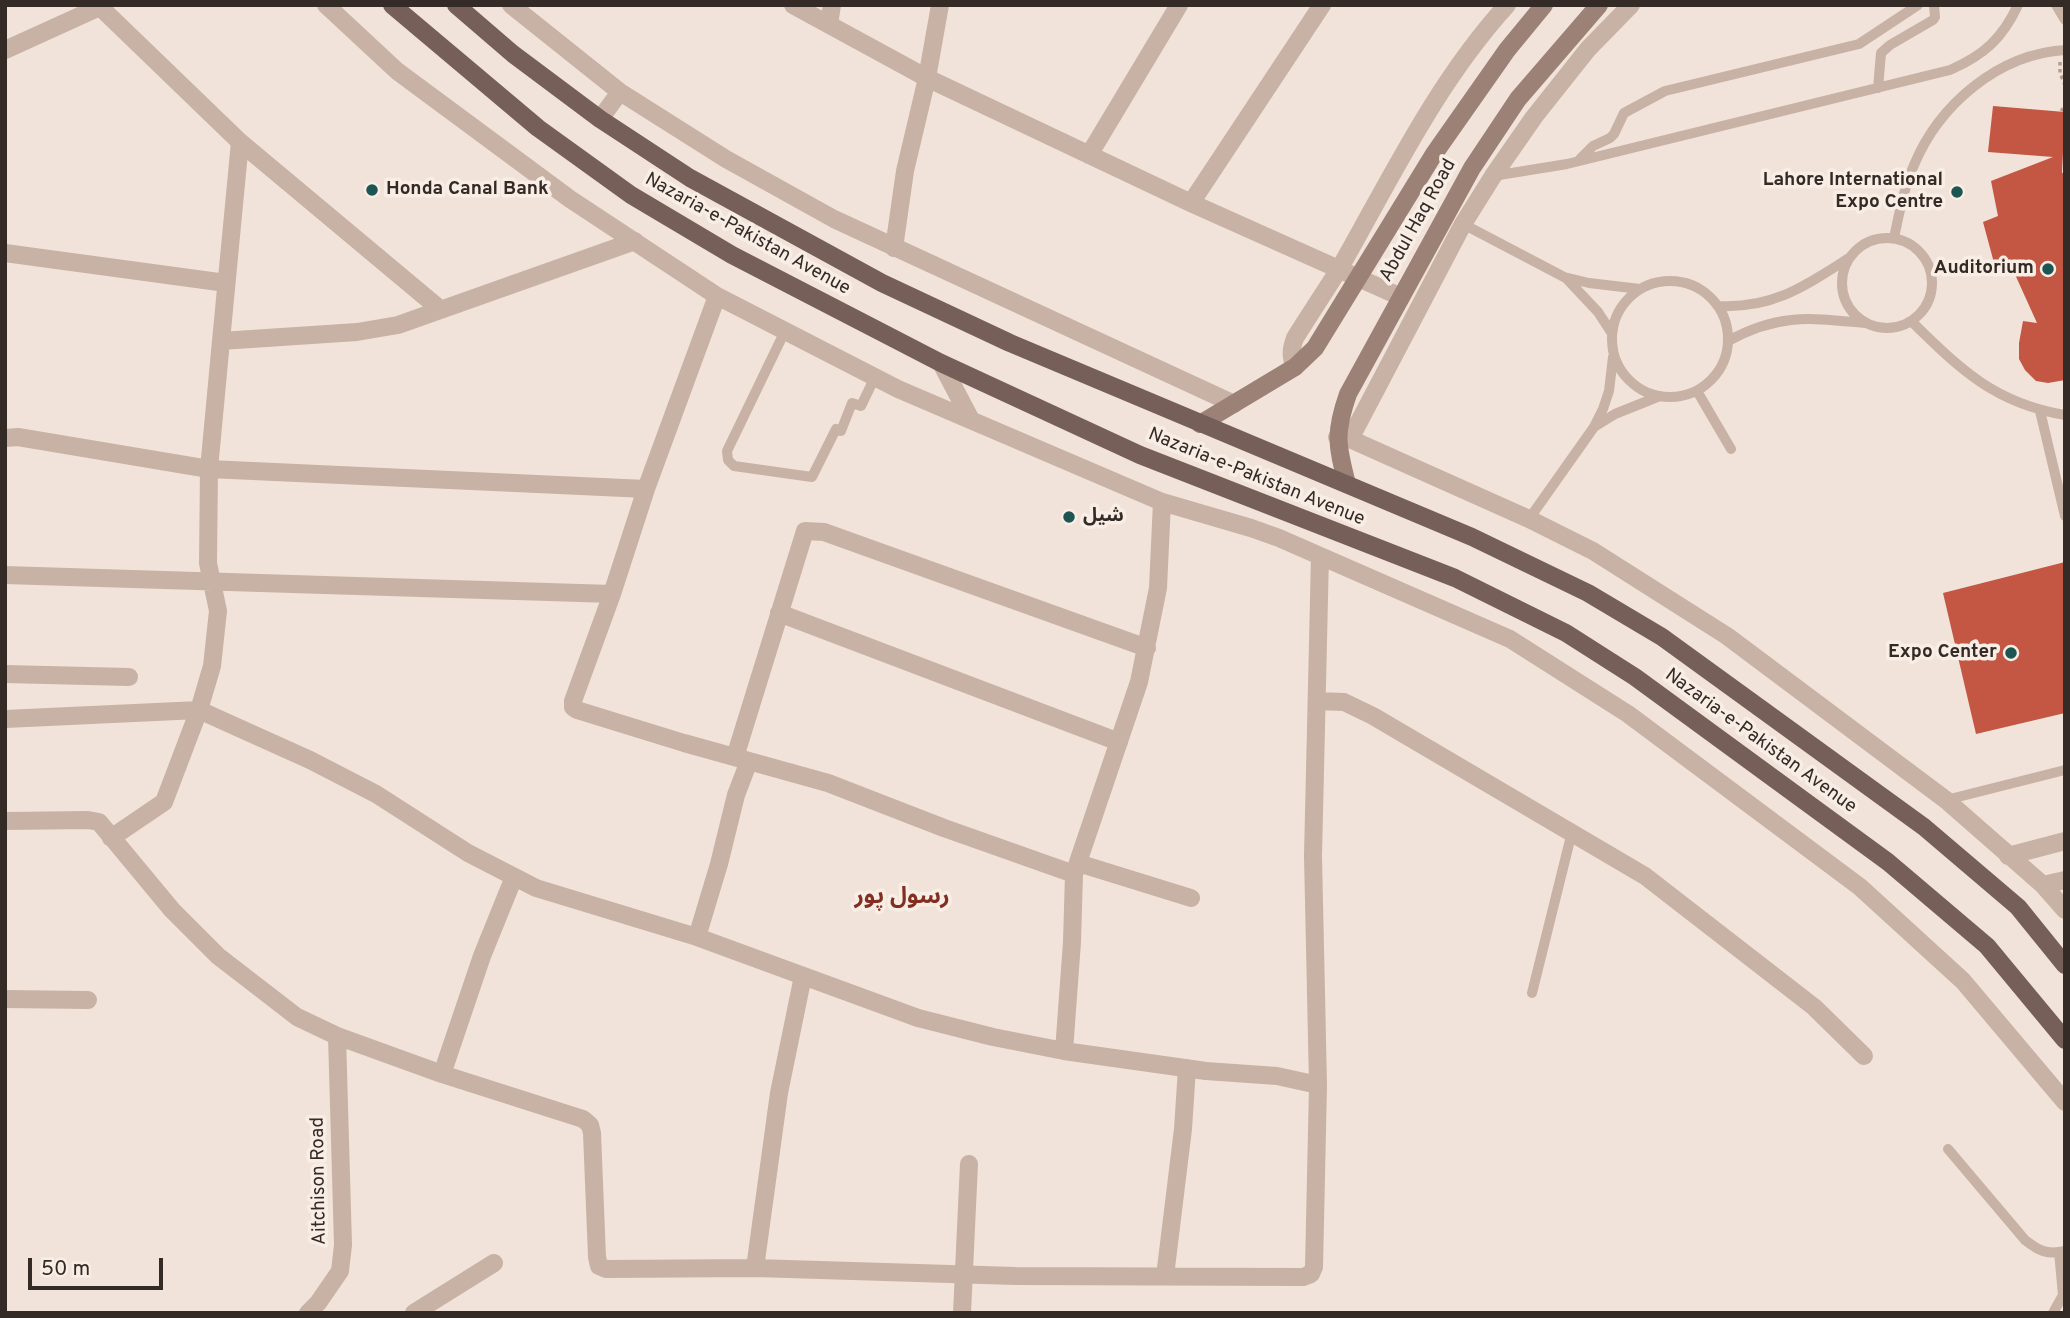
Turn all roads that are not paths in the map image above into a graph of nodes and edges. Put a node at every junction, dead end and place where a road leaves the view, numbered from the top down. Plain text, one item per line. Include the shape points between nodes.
1 (326, 5) edge
2 (392, 5) edge
3 (456, 5) edge
4 (511, 5) edge
5 (793, 5) edge
6 (832, 5) edge
7 (940, 5) edge
8 (1179, 5) edge
9 (1322, 5) edge
10 (1507, 5) edge
11 (1544, 5) edge
12 (1599, 5) edge
13 (1631, 5) edge
14 (1917, 5) edge
15 (1934, 5) edge
16 (2018, 5) edge
17 (2056, 5) edge
18 (101, 6) edge
19 (2065, 20) edge
20 (829, 24) junction
21 (5, 50) edge
22 (2062, 50) edge
23 (1971, 61) junction
24 (926, 78) junction
25 (1983, 79) junction
26 (1878, 88) junction
27 (620, 92) junction
28 (600, 119) junction
29 (240, 142) junction
30 (1089, 155) junction
31 (1578, 161) junction
32 (1472, 168) junction
33 (1493, 176) junction
34 (1191, 203) junction
35 (1447, 214) junction
36 (1463, 224) junction
37 (1894, 238) junction
38 (635, 242) junction
39 (894, 248) junction
40 (5, 253) edge
41 (1849, 258) junction
42 (1339, 269) junction
43 (1357, 276) junction
44 (1564, 276) junction
45 (226, 283) junction
46 (1640, 289) junction
47 (717, 296) junction
48 (1401, 297) junction
49 (1718, 306) junction
50 (441, 310) junction
51 (1911, 321) junction
52 (1868, 323) junction
53 (785, 331) junction
54 (1611, 332) junction
55 (221, 341) junction
56 (1728, 341) junction
57 (1612, 352) junction
58 (941, 363) junction
59 (1295, 367) junction
60 (875, 377) junction
61 (1697, 391) junction
62 (1660, 396) junction
63 (1234, 404) junction
64 (2040, 411) junction
65 (2065, 415) edge
66 (971, 420) junction
67 (1200, 424) junction
68 (1594, 427) junction
69 (5, 438) edge
70 (1343, 438) junction
71 (1731, 449) dead end
72 (209, 468) junction
73 (1347, 484) junction
74 (646, 489) junction
75 (1162, 502) junction
76 (1261, 504) junction
77 (2065, 516) edge
78 (1529, 519) junction
79 (1251, 528) junction
80 (1320, 556) junction
81 (5, 575) edge
82 (211, 580) junction
83 (612, 594) junction
84 (779, 613) junction
85 (1147, 648) junction
86 (5, 674) edge
87 (129, 677) dead end
88 (1317, 701) junction
89 (199, 710) junction
90 (5, 719) edge
91 (1119, 742) junction
92 (742, 759) junction
93 (2065, 770) edge
94 (1947, 800) junction
95 (5, 821) edge
96 (1572, 832) junction
97 (111, 838) junction
98 (2065, 841) edge
99 (2008, 856) junction
100 (1076, 869) junction
101 (514, 877) junction
102 (2065, 880) edge
103 (2042, 886) junction
104 (1191, 898) dead end
105 (2065, 910) edge
106 (697, 937) junction
107 (2065, 965) edge
108 (803, 976) junction
109 (1532, 993) dead end
110 (5, 999) edge
111 (89, 1000) dead end
112 (337, 1036) junction
113 (2065, 1040) edge
114 (1064, 1051) junction
115 (1864, 1056) dead end
116 (1187, 1068) junction
117 (442, 1074) junction
118 (1318, 1085) junction
119 (2065, 1102) edge
120 (1948, 1149) dead end
121 (969, 1164) dead end
122 (2062, 1252) edge
123 (494, 1263) dead end
124 (755, 1268) junction
125 (963, 1274) junction
126 (1165, 1276) junction
127 (308, 1313) edge
128 (414, 1313) edge
129 (962, 1313) edge
130 (2053, 1313) edge

1 - 38 street via 397,72
2 - 58 main road, Nazaria-e-Pakistan Avenue via 538,128 631,195 732,255
3 - 28 main road, Nazaria-e-Pakistan Avenue
4 - 27 street
5 - 20 street
6 - 20 street
7 - 24 street
8 - 30 street
9 - 34 street
10 - 42 street via 1432,104
11 - 43 main road, Abdul Haq Road via 1441,143
12 - 32 main road, Abdul Haq Road via 1518,99
13 - 33 street via 1588,49
14 - 31 lane via 1859,44 1665,90 1624,113 1614,134
15 - 26 lane via 1933,20 1881,53
16 - 23 lane via 2001,34
17 - 19 lane
18 - 21 street
18 - 29 street
20 - 24 street
22 - 25 lane via 2028,57
23 - 25 lane
23 - 26 lane
24 - 30 street
24 - 39 street
25 - 37 lane via 1949,109 1929,135 1914,165
26 - 31 lane
27 - 28 street
27 - 39 street via 726,159
28 - 67 main road, Nazaria-e-Pakistan Avenue via 690,178 882,283
29 - 45 street
29 - 50 street
30 - 34 street
31 - 33 lane
32 - 33 street
32 - 35 main road, Abdul Haq Road
33 - 36 street
34 - 42 street
35 - 36 street
35 - 48 main road, Abdul Haq Road
36 - 44 lane
36 - 70 street
37 - 41 lane via 1868,242
37 - 51 lane via 1916,248 1932,279 1927,303
38 - 47 street
38 - 50 street
39 - 63 street
40 - 45 street
41 - 49 lane via 1772,300
41 - 52 lane via 1842,282 1844,295 1849,307
42 - 43 street
42 - 59 street via 1295,338 1291,358
43 - 48 street
43 - 59 main road, Abdul Haq Road via 1315,348
44 - 46 lane
44 - 54 lane
45 - 55 street
46 - 49 lane via 1661,281 1683,282 1703,290
46 - 54 lane via 1624,303
47 - 53 street
47 - 74 street
48 - 70 main road, Abdul Haq Road via 1348,394 1340,416
49 - 56 lane
50 - 55 street via 358,332
51 - 52 lane via 1890,327
51 - 64 lane via 1980,383
52 - 56 lane via 1778,321
53 - 60 street
53 - 60 lane via 727,451 734,466 812,477 836,429 841,431 852,403 861,406
54 - 57 lane
55 - 72 street
56 - 61 lane via 1716,375
57 - 62 lane via 1628,379
57 - 68 lane via 1609,391
58 - 66 street
58 - 76 main road, Nazaria-e-Pakistan Avenue
59 - 63 main road, Abdul Haq Road
60 - 66 street
61 - 62 lane
61 - 71 lane
62 - 68 lane
63 - 67 main road, Abdul Haq Road
64 - 65 lane
64 - 77 lane
66 - 75 street
67 - 73 main road, Nazaria-e-Pakistan Avenue
68 - 78 lane
69 - 72 street
70 - 73 main road, Abdul Haq Road
70 - 78 street
72 - 74 street
72 - 82 street
73 - 107 main road, Nazaria-e-Pakistan Avenue via 1588,593 1662,637 1924,827 2018,907
74 - 83 street
75 - 79 street
75 - 85 street via 1158,588
76 - 79 street
76 - 113 main road, Nazaria-e-Pakistan Avenue via 1455,578 1566,633 1635,677 1888,862 1987,946
78 - 94 street via 1593,551 1727,636
79 - 80 street
80 - 88 street
80 - 119 street via 1510,639 1628,714 1860,887 1963,981
81 - 82 street
82 - 83 street
82 - 89 street via 218,611 212,666
83 - 92 street via 573,707
84 - 85 street via 805,531 824,531
84 - 91 street
84 - 92 street
85 - 91 street
86 - 87 street
88 - 96 street via 1343,702 1373,716
88 - 118 street
89 - 90 street
89 - 97 street via 164,802
89 - 101 street via 376,794
91 - 100 street
92 - 100 street via 828,783 944,828
92 - 106 street
93 - 94 lane
94 - 99 street
95 - 97 street via 88,820 99,822
96 - 109 lane
96 - 115 street via 1645,876 1814,1007
97 - 112 street via 218,956 297,1017
98 - 99 street
99 - 103 street
100 - 104 street
100 - 114 street
101 - 106 street via 536,888
101 - 117 street
102 - 103 street
103 - 105 street
106 - 108 street
108 - 114 street via 918,1018
108 - 124 street via 779,1093
110 - 111 street
112 - 117 street
112 - 127 street, Aitchison Road via 344,1245 340,1271
114 - 116 street
116 - 118 street via 1277,1076
116 - 126 street
117 - 124 street via 590,1125 599,1266
118 - 126 street via 1311,1274
120 - 122 lane via 2025,1240 2040,1251
121 - 125 street
122 - 130 lane via 2063,1295
123 - 128 street
124 - 125 street
125 - 126 street
125 - 129 street

